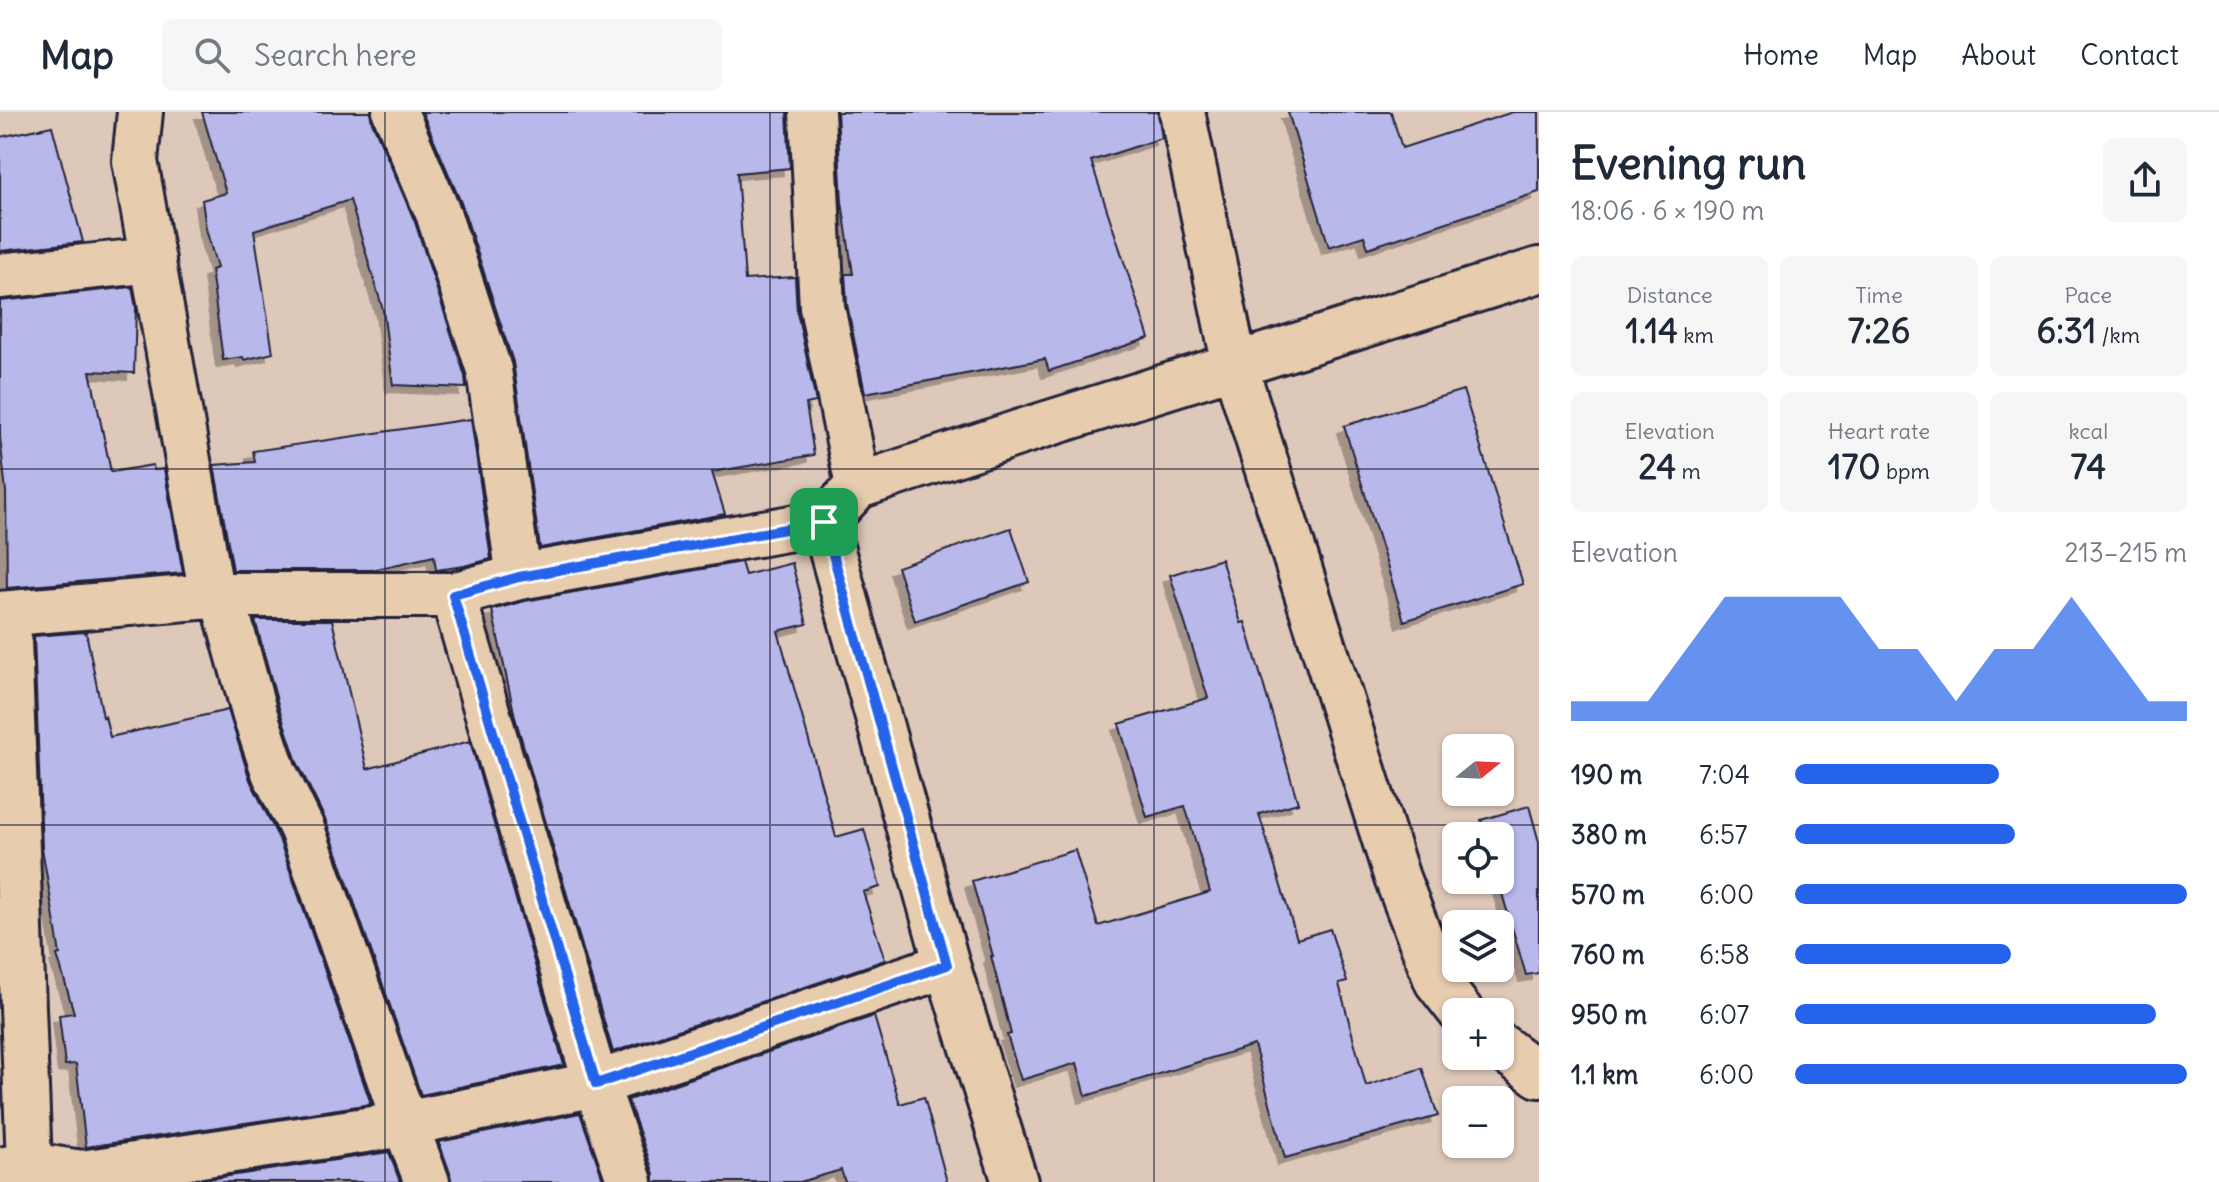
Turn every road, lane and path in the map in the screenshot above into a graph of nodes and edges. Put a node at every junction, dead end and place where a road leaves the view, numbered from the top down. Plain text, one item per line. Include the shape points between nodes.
1 (140, 112) edge
2 (395, 112) edge
3 (812, 112) edge
4 (1182, 112) edge
5 (153, 260) junction
6 (1539, 270) edge
7 (0, 276) edge
8 (1235, 366) junction
9 (858, 486) junction
10 (824, 522) junction
11 (519, 577) junction
12 (217, 595) junction
13 (453, 595) junction
14 (4, 614) edge
15 (947, 965) junction
16 (1450, 998) edge
17 (1514, 1056) edge
18 (1539, 1075) edge
19 (596, 1084) junction
20 (405, 1124) junction
21 (14, 1167) edge
22 (427, 1182) edge
23 (630, 1182) edge
24 (1015, 1182) edge

1 - 5 street via 135,161
2 - 11 street via 438,213 489,370
3 - 9 street via 822,307
4 - 8 street
5 - 7 street
5 - 12 street
6 - 8 street
8 - 9 street
8 - 16 street via 1397,878 1437,981
9 - 10 street
10 - 11 street
10 - 15 street
11 - 13 street
12 - 13 street
12 - 14 street
12 - 20 street via 274,772 302,829
13 - 19 street
14 - 21 street
15 - 19 street
15 - 24 street
17 - 18 street
19 - 20 street
19 - 23 street
20 - 21 street via 82,1173
20 - 22 street

